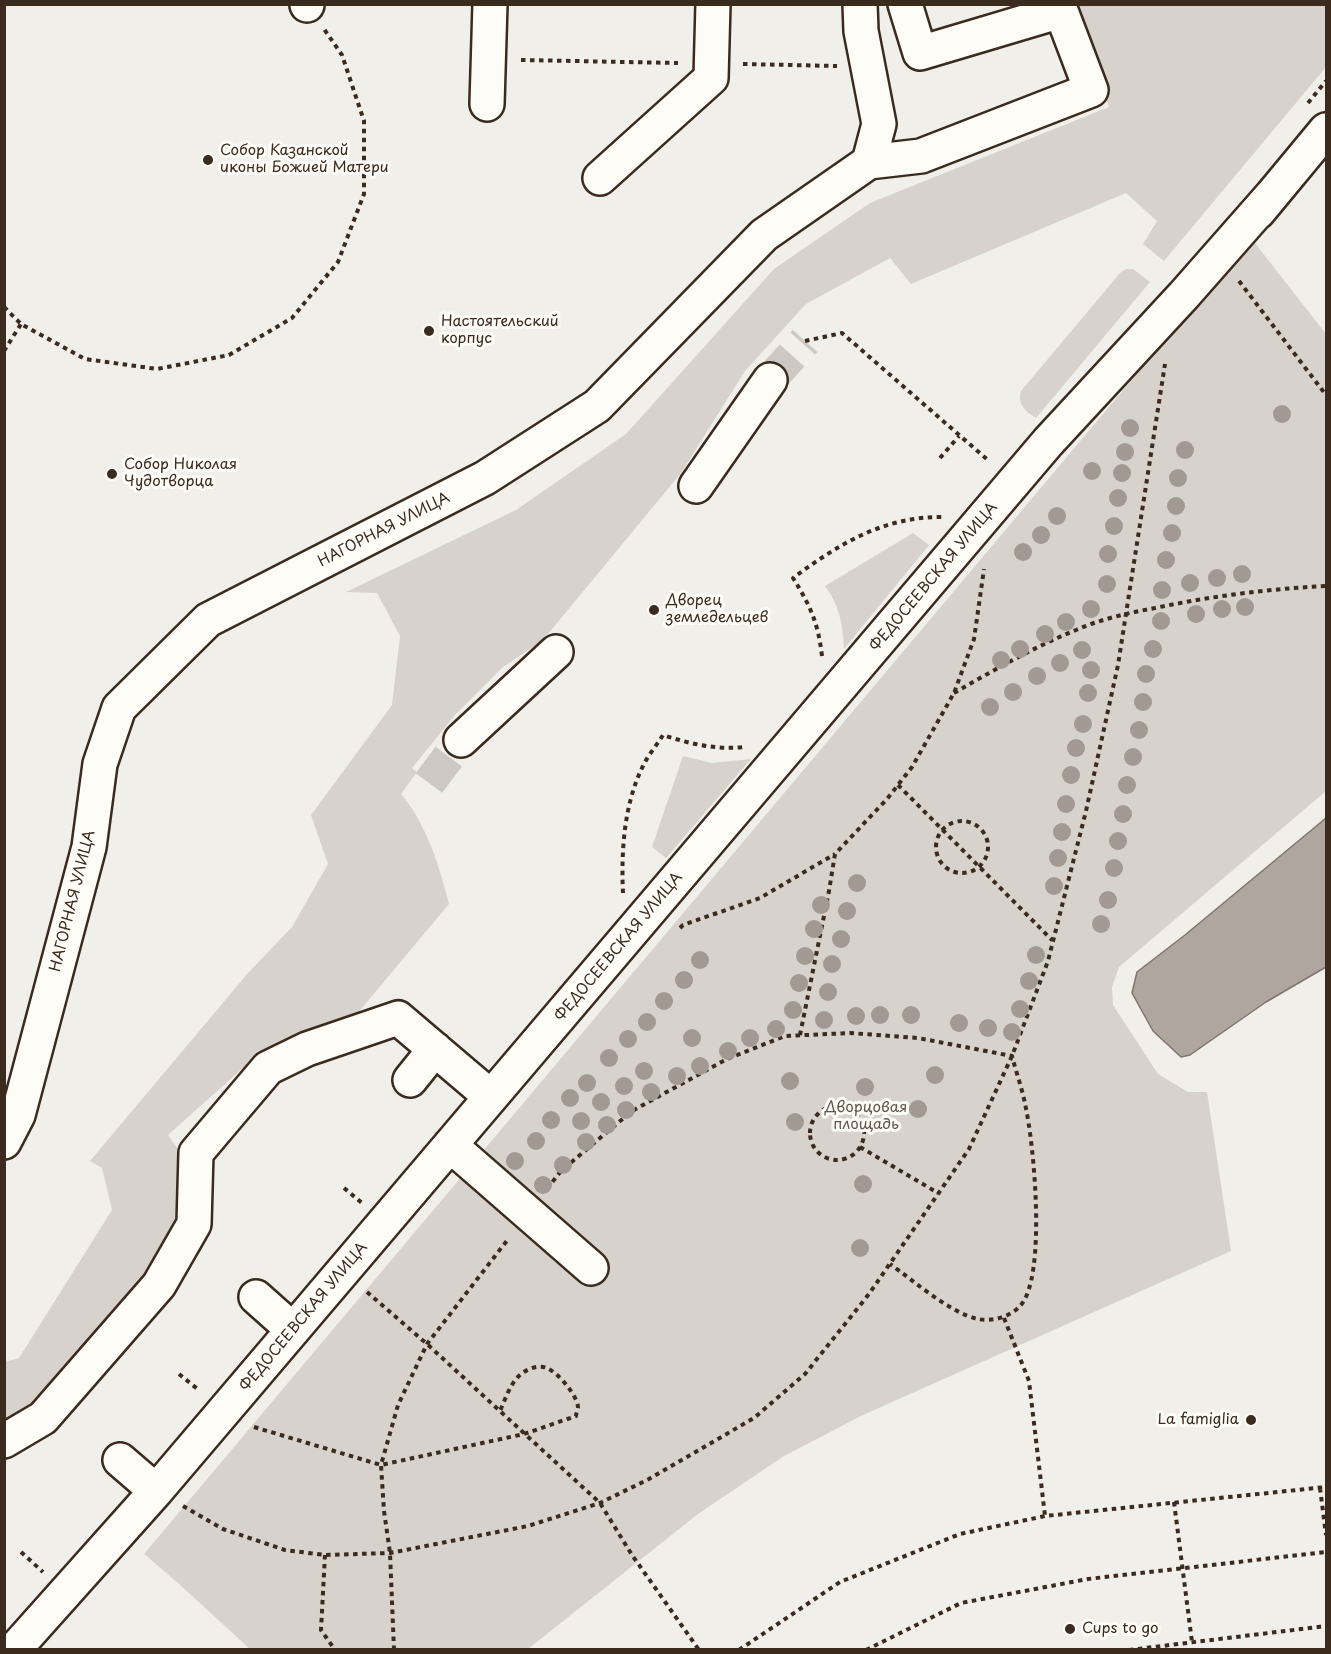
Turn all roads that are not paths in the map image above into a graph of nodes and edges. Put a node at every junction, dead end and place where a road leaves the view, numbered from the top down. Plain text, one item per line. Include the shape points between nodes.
1 (490, 4) edge
2 (712, 4) edge
3 (905, 4) edge
4 (869, 7) edge
5 (1060, 8) edge
6 (487, 104) dead end
7 (1326, 130) edge
8 (869, 162) junction
9 (600, 178) dead end
10 (770, 380) tunnel mouth
11 (696, 486) dead end
12 (556, 652) dead end
13 (461, 740) tunnel mouth
14 (435, 1049) junction
15 (410, 1080) dead end
16 (491, 1097) junction
17 (4, 1142) edge
18 (450, 1145) junction
19 (591, 1268) dead end
20 (256, 1297) dead end
21 (293, 1330) junction
22 (4, 1441) edge
23 (120, 1460) dead end
24 (156, 1491) junction
25 (15, 1650) edge

1 - 6 street
2 - 9 street via 711,78
3 - 5 street via 920,53
4 - 8 street via 861,31 879,124
5 - 8 street via 1090,90 921,156
7 - 16 street, ФЕДОСЕЕВСКАЯ УЛИЦА via 1048,442
8 - 17 street, НАГОРНАЯ УЛИЦА via 764,235 597,406 485,478 208,620 119,708 100,764 89,847 18,1115
10 - 11 street
12 - 13 street
14 - 15 street
14 - 16 street
14 - 22 street via 399,1018 268,1068 196,1153 194,1224 159,1285 43,1418
16 - 18 street, ФЕДОСЕЕВСКАЯ УЛИЦА
18 - 19 street
18 - 21 street, ФЕДОСЕЕВСКАЯ УЛИЦА
20 - 21 street
21 - 24 street, ФЕДОСЕЕВСКАЯ УЛИЦА
23 - 24 street
24 - 25 street, ФЕДОСЕЕВСКАЯ УЛИЦА

